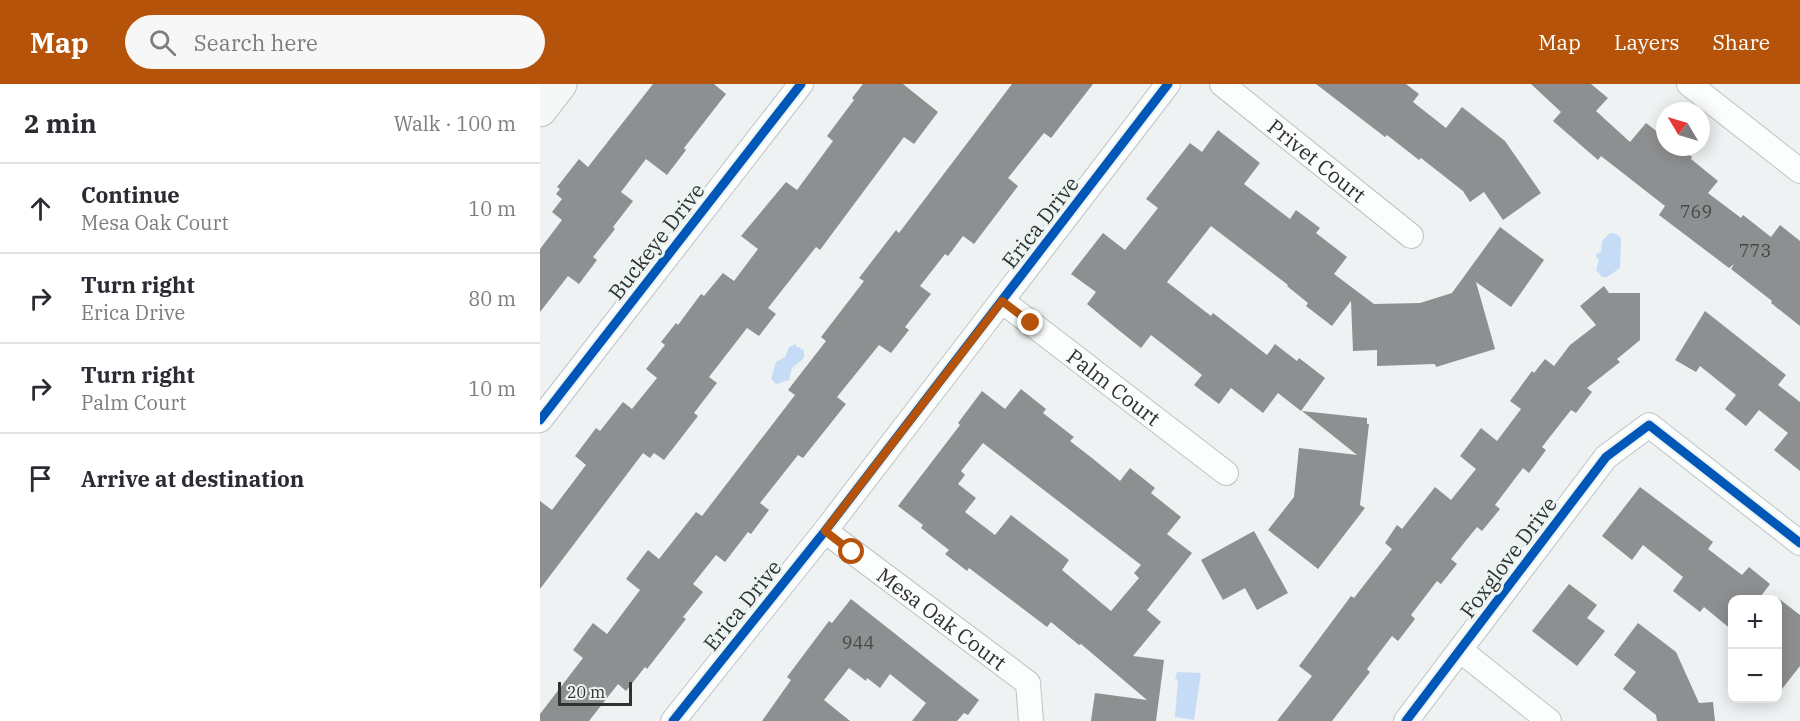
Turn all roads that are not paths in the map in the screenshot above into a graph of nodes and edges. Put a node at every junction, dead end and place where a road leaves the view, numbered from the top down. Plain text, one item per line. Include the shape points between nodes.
1 (560, 84) edge
2 (801, 84) edge
3 (1168, 84) edge
4 (1222, 84) edge
5 (1689, 84) edge
6 (540, 110) edge
7 (1800, 171) edge
8 (1411, 236) dead end
9 (1002, 301) junction
10 (540, 420) edge
11 (1226, 473) dead end
12 (825, 531) junction
13 (1800, 543) edge
14 (1460, 650) junction
15 (673, 721) edge
16 (1031, 721) edge
17 (1406, 721) edge
18 (1550, 721) edge

1 - 6 main road
2 - 10 street, Buckeye Drive
3 - 9 street, Erica Drive
4 - 8 street, Privet Court
5 - 7 street
9 - 11 street, Palm Court
9 - 12 street, Erica Drive
12 - 15 street, Erica Drive
12 - 16 street, Mesa Oak Court via 1028,683
13 - 14 street, Foxglove Drive via 1649,425 1606,457
14 - 17 street, Foxglove Drive
14 - 18 street

